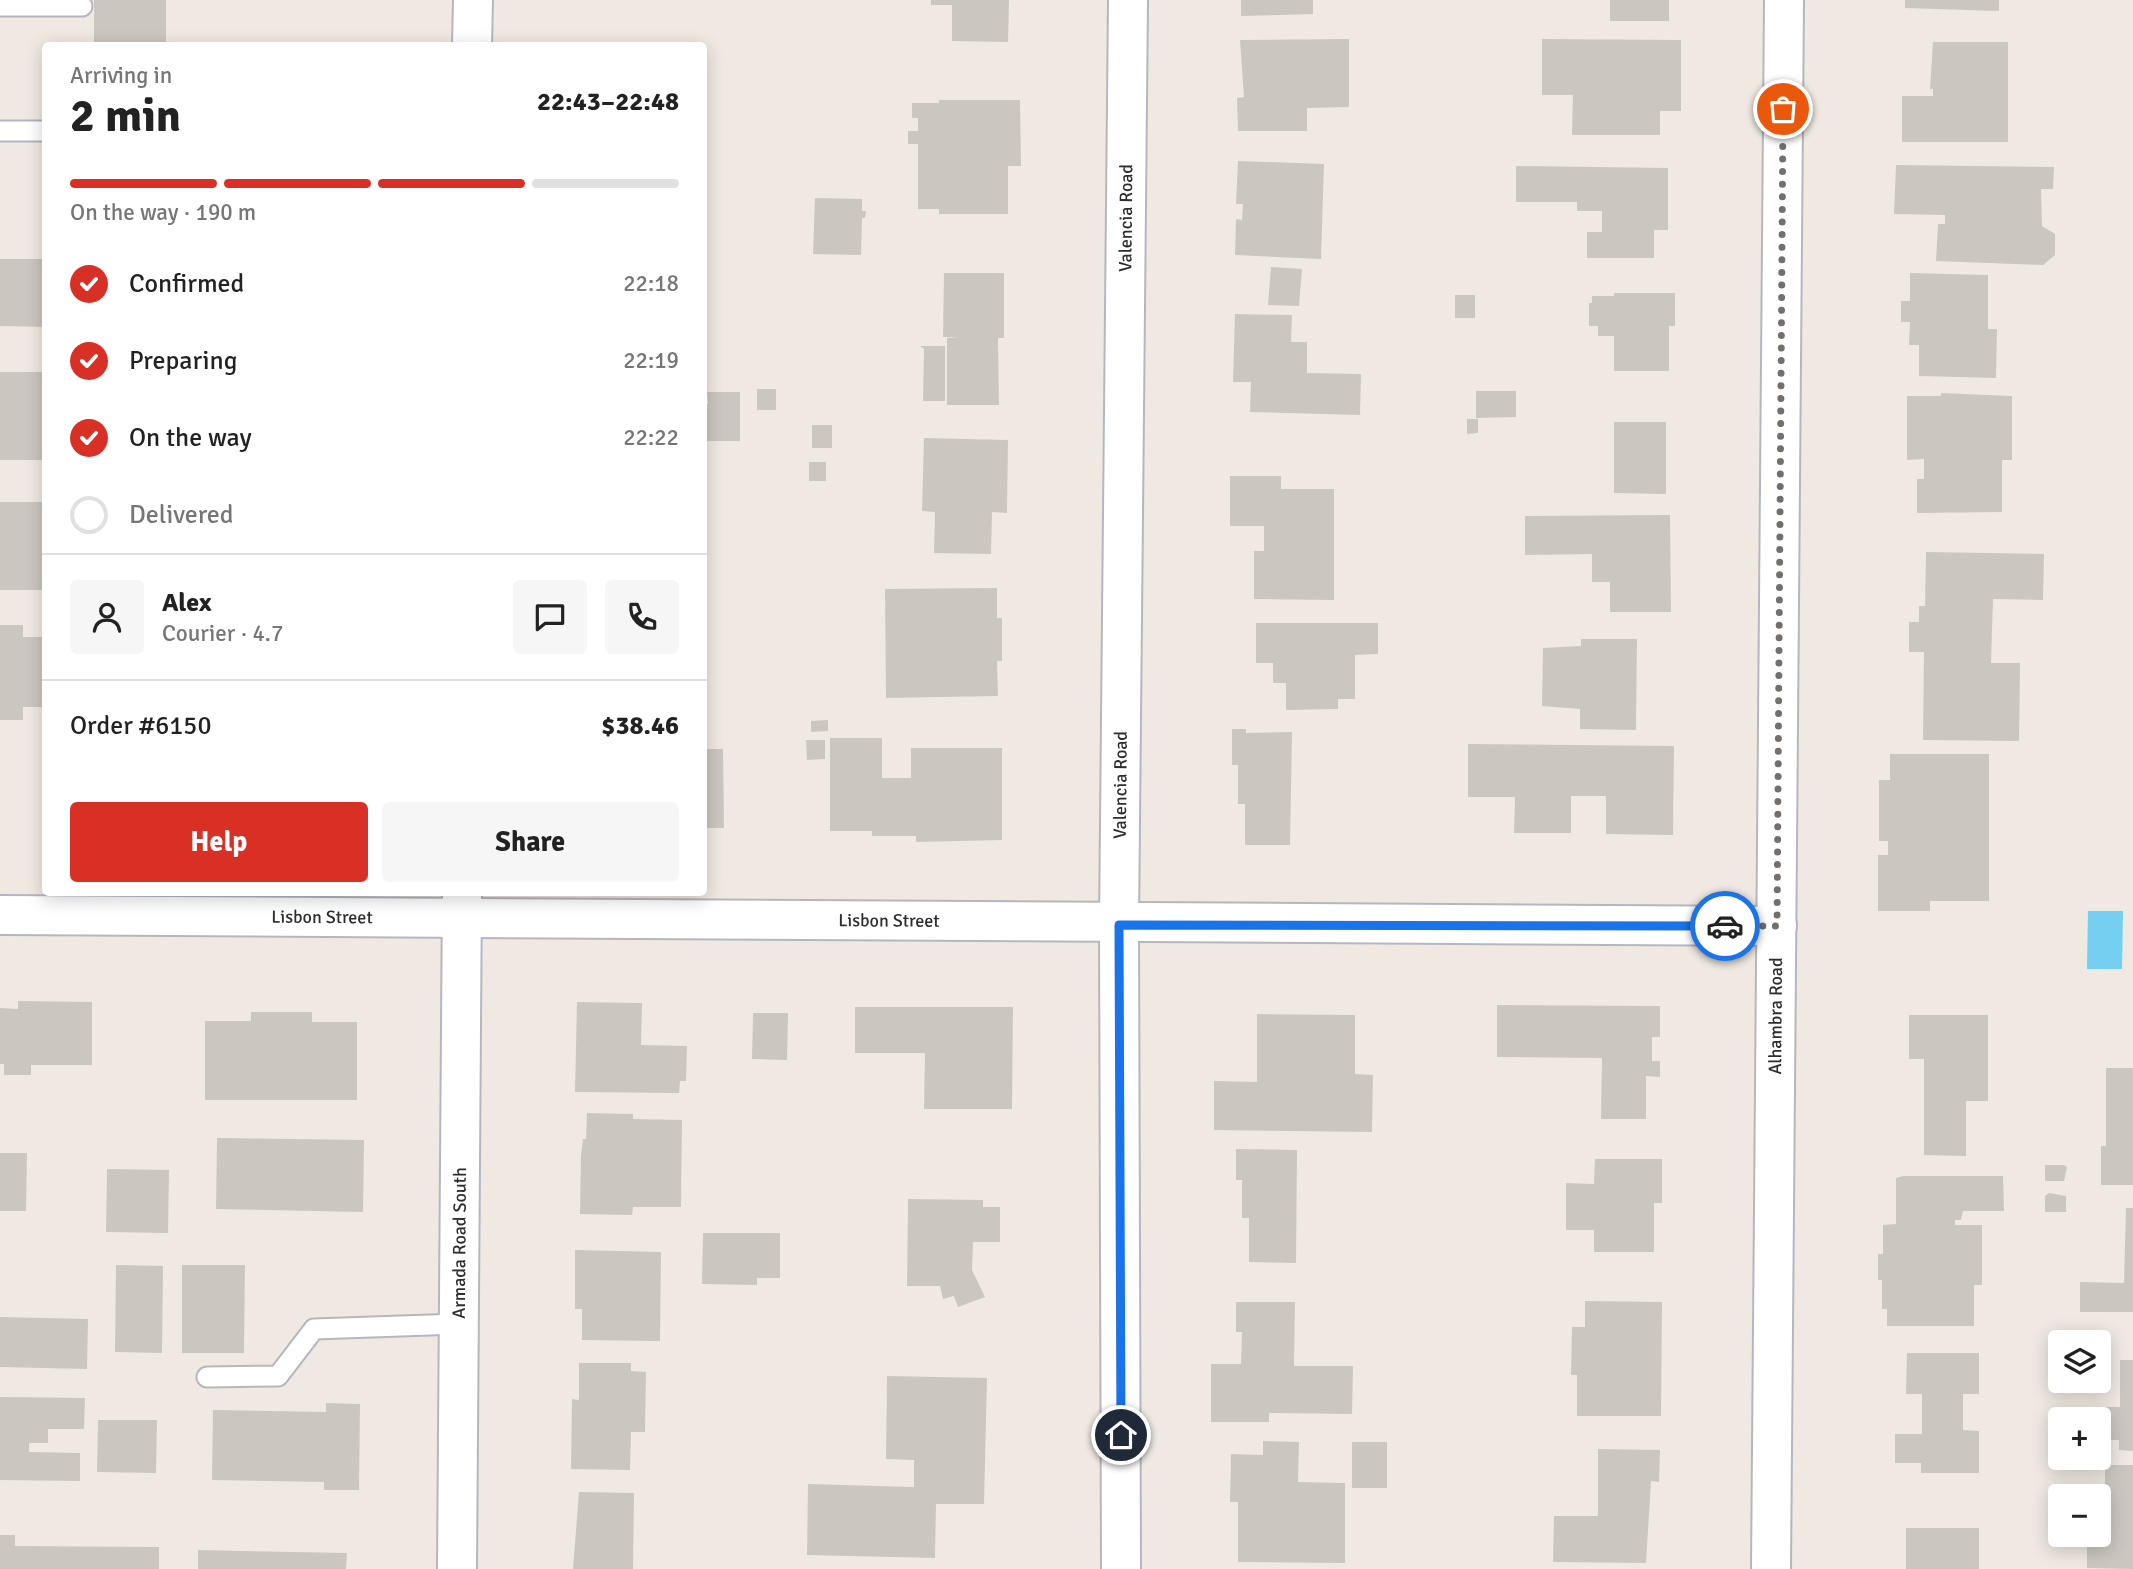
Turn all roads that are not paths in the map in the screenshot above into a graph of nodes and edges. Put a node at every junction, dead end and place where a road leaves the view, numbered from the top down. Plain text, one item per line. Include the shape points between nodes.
1 (473, 0) edge
2 (1128, 0) edge
3 (1784, 0) edge
4 (0, 6) edge
5 (82, 6) dead end
6 (472, 42) edge
7 (0, 131) edge
8 (42, 131) edge
9 (462, 905) edge
10 (0, 915) edge
11 (1119, 925) junction
12 (1777, 926) junction
13 (459, 1324) junction
14 (207, 1377) dead end
15 (457, 1569) edge
16 (1121, 1569) edge
17 (1771, 1569) edge

1 - 6 street
2 - 11 street, Valencia Road
3 - 12 street, Alhambra Road
4 - 5 lane
7 - 8 lane
9 - 10 street, Lisbon Street
9 - 11 street, Lisbon Street
9 - 13 street, Armada Road South
11 - 12 street, Lisbon Street
11 - 16 street, Valencia Road
12 - 17 street, Alhambra Road
13 - 14 lane via 314,1329 278,1376
13 - 15 street, Armada Road South

